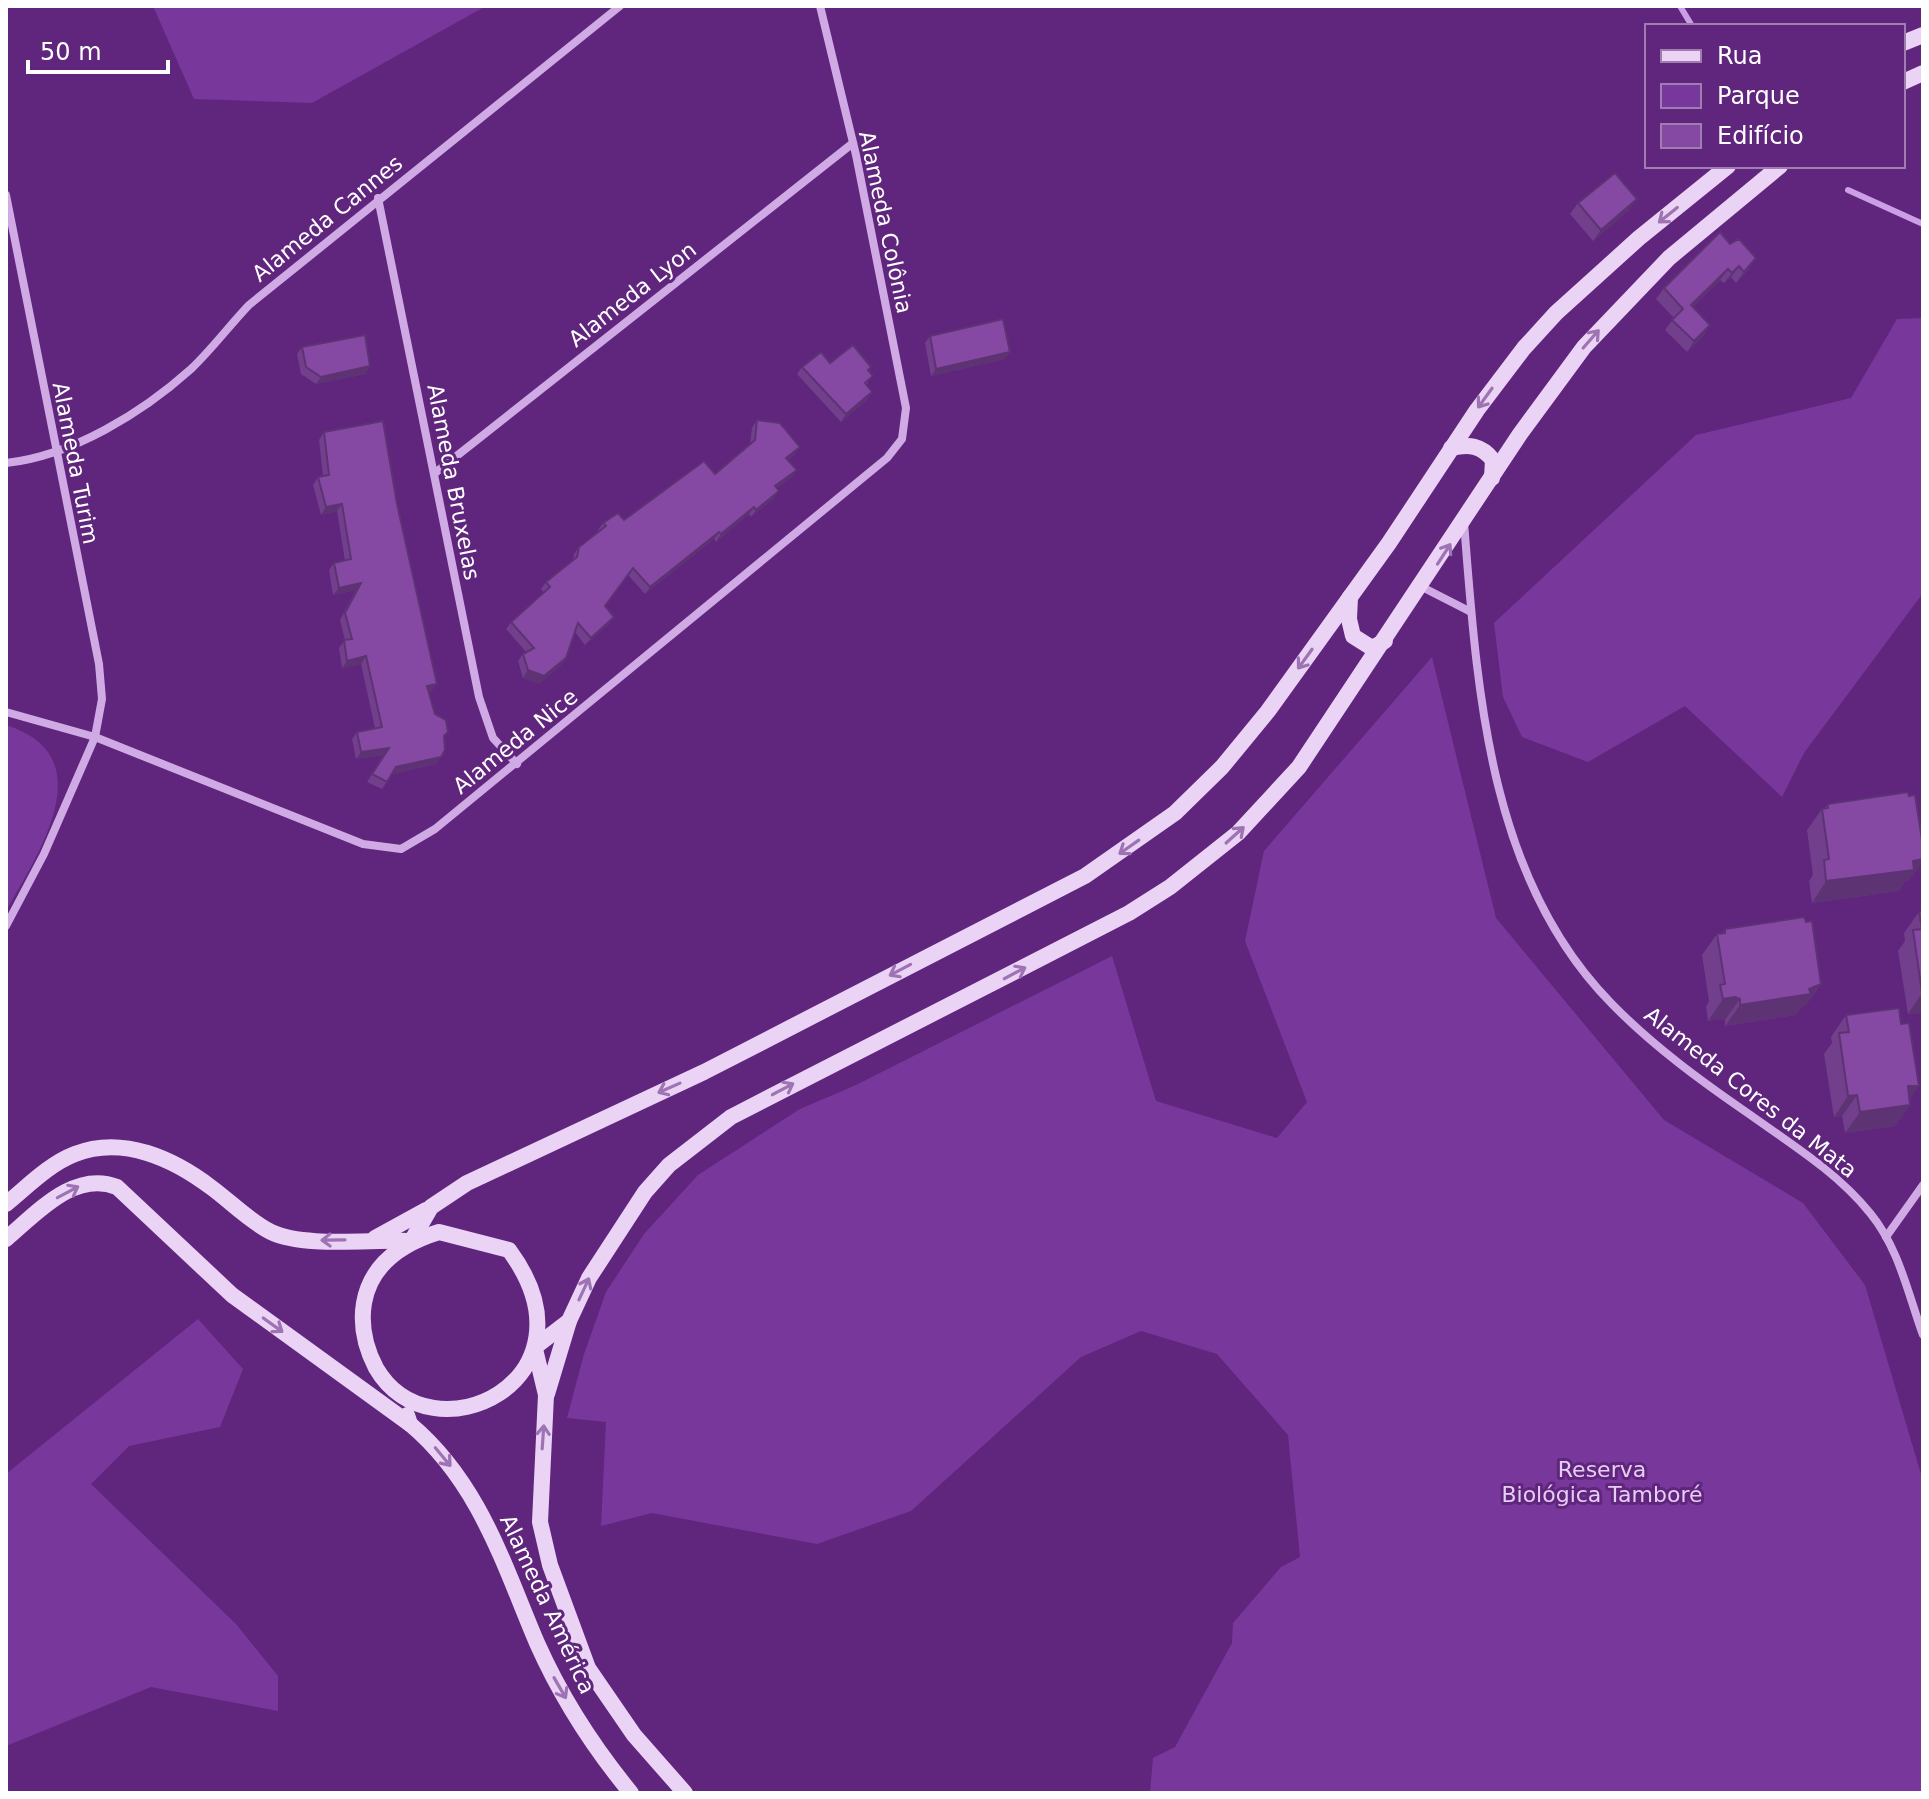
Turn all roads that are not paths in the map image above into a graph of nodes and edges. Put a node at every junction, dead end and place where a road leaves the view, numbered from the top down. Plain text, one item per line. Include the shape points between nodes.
1 (620, 6) edge
2 (820, 6) edge
3 (853, 143) junction
4 (1726, 168) edge
5 (1778, 168) edge
6 (378, 198) junction
7 (7, 200) edge
8 (899, 445) joint
9 (1451, 448) junction
10 (56, 454) junction
11 (6, 463) edge
12 (435, 473) junction
13 (1492, 479) junction
14 (1464, 522) junction
15 (1422, 587) junction
16 (1351, 595) junction
17 (1471, 612) junction
18 (1385, 641) junction
19 (6, 712) edge
20 (95, 737) junction
21 (517, 764) junction
22 (6, 926) edge
23 (1923, 1185) edge
24 (6, 1204) edge
25 (431, 1207) junction
26 (1886, 1237) junction
27 (375, 1238) junction
28 (6, 1239) edge
29 (412, 1241) junction
30 (569, 1321) junction
31 (1923, 1335) edge
32 (535, 1348) junction
33 (367, 1390) junction
34 (400, 1394) junction
35 (546, 1395) junction
36 (410, 1424) junction
37 (631, 1793) edge
38 (685, 1793) edge

1 - 6 street, Alameda Cannes
2 - 3 street, Alameda Colônia
3 - 8 street, Alameda Colônia via 906,408
3 - 12 street, Alameda Lyon
4 -> 9 main road via 1556,313 1499,378
13 -> 5 main road, Alameda América via 1584,347 1640,285
6 - 10 street, Alameda Cannes via 249,305 169,388
6 - 12 street, Alameda Bruxelas
7 - 10 street, Alameda Turim
8 - 21 street, Alameda Nice
9 - 13 main road via 1473,445 1490,455
9 - 16 main road
10 - 11 street
10 - 20 street, Alameda Turim via 99,664 102,699
12 - 21 street, Alameda Bruxelas via 482,708 498,746
13 - 14 main road, Alameda América
15 -> 14 main road, Alameda América
14 - 17 street, Alameda Cores da Mata
15 - 17 street
15 - 18 main road, Alameda América
16 - 18 main road via 1353,636 1372,648
16 -> 25 main road via 1230,758 1175,813 1116,856 704,1072 467,1183
17 - 26 street, Alameda Cores da Mata via 1500,793 1523,869 1556,930 1610,1002 1694,1076 1836,1178 1872,1214
30 -> 18 main road, Alameda América via 619,1228 669,1165 731,1117 1012,975 1170,887 1238,833 1299,767
19 - 20 street, Alameda Nice
20 - 21 street, Alameda Nice via 389,850 413,843
20 - 22 street, Alameda Turim
23 - 26 street
27 -> 24 main road via 298,1240 271,1232 189,1172 131,1148 100,1147 75,1154
25 - 27 main road
25 - 29 main road
26 - 31 street, Alameda Cores da Mata
27 - 29 main road
28 -> 33 main road via 67,1191 98,1182 117,1187 232,1295
29 - 32 main road via 439,1232 509,1250 534,1290 540,1319
29 - 34 main road via 389,1256 364,1301 368,1353
30 - 32 main road
30 - 35 main road, Alameda América
32 - 34 main road via 519,1377 494,1398 463,1409 430,1407
32 - 35 main road, Alameda América
33 - 34 main road
33 - 36 main road
34 - 36 main road, Alameda América
38 -> 35 main road, Alameda América via 634,1735 588,1668 550,1565 540,1522
36 -> 37 main road, Alameda América via 439,1452 473,1501 504,1555 555,1680 598,1752

